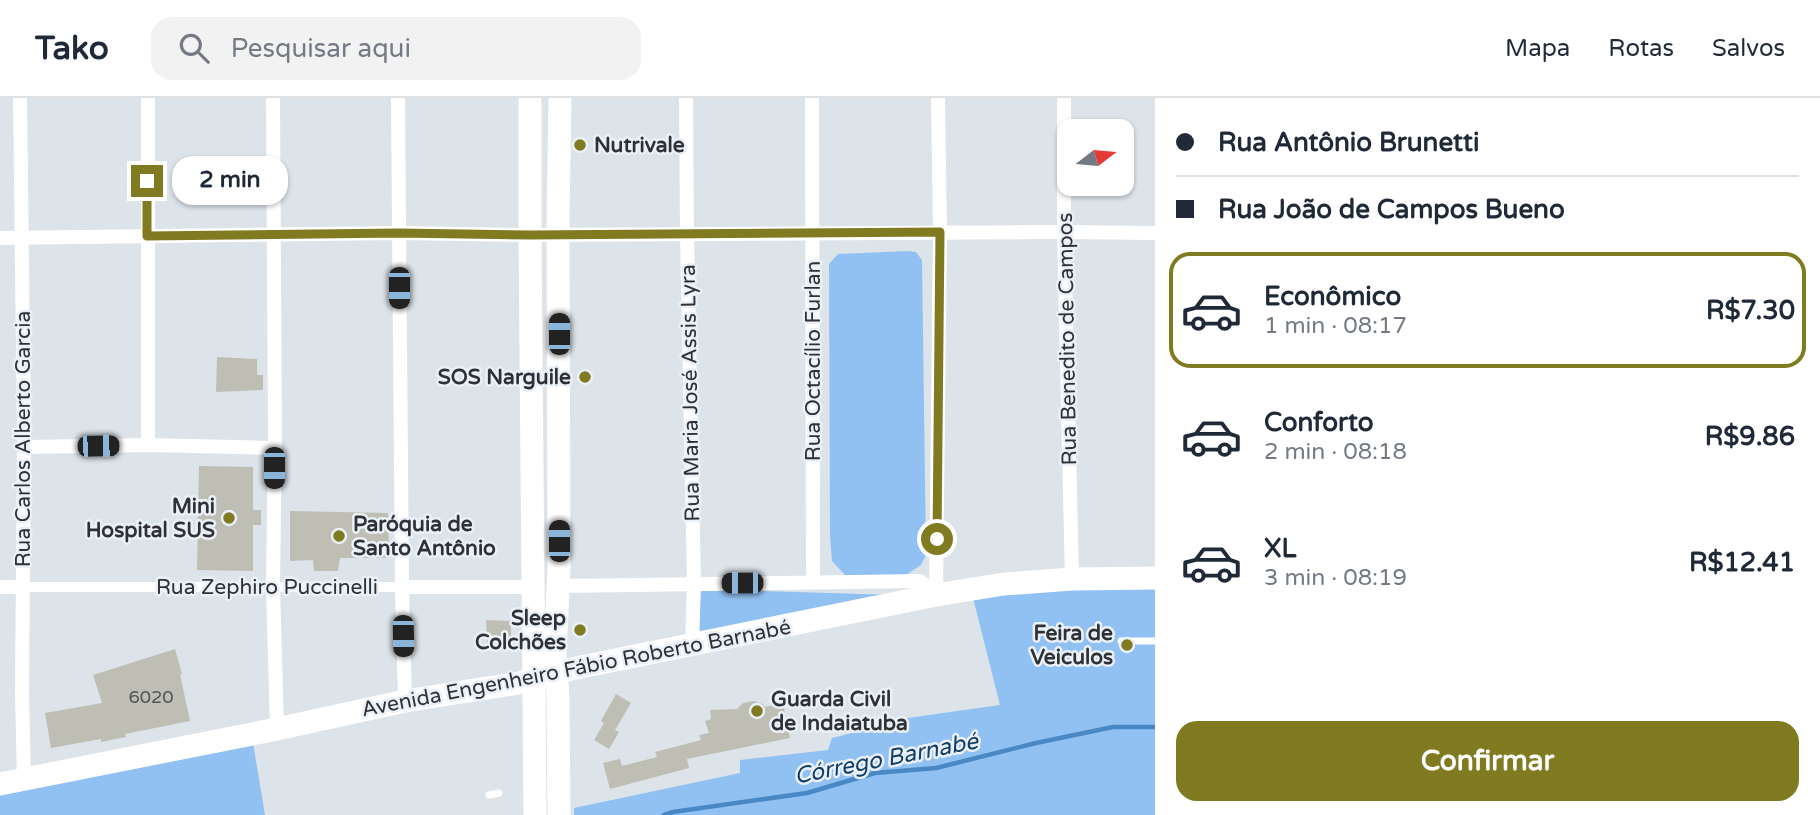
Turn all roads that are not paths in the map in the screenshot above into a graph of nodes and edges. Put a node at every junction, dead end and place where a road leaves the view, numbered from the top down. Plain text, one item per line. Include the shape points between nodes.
1 (20, 98) edge
2 (148, 98) edge
3 (273, 98) edge
4 (398, 98) edge
5 (530, 98) edge
6 (560, 98) edge
7 (686, 98) edge
8 (812, 98) edge
9 (938, 98) edge
10 (1064, 98) edge
11 (940, 232) junction
12 (1065, 232) junction
13 (399, 233) junction
14 (687, 233) junction
15 (813, 233) junction
16 (1155, 233) edge
17 (558, 234) junction
18 (274, 235) junction
19 (530, 235) junction
20 (147, 236) junction
21 (0, 238) edge
22 (22, 238) junction
23 (148, 445) junction
24 (24, 447) junction
25 (275, 448) junction
26 (1155, 578) edge
27 (1072, 579) junction
28 (813, 582) junction
29 (694, 583) junction
30 (273, 586) junction
31 (558, 586) junction
32 (0, 587) edge
33 (23, 587) junction
34 (402, 587) junction
35 (534, 587) junction
36 (936, 595) junction
37 (1121, 641) dead end
38 (1155, 641) edge
39 (692, 646) junction
40 (545, 676) junction
41 (405, 701) junction
42 (277, 729) junction
43 (24, 779) junction
44 (0, 784) edge
45 (499, 793) dead end
46 (489, 795) dead end
47 (535, 815) edge
48 (559, 815) edge

1 - 22 street, Rua Carlos Alberto Garcia
2 - 20 street
3 - 18 street
4 - 13 street
5 - 19 main road
6 - 17 main road
7 - 14 street, Rua Maria José Assis Lyra
8 - 15 street, Rua Octacílio Furlan
9 - 11 street
10 - 12 street, Rua Benedito de Campos
11 - 12 street
11 - 15 street
11 - 36 street
12 - 16 street
12 - 27 street, Rua Benedito de Campos
13 - 18 street
13 - 19 street
13 - 34 street
14 - 15 street
14 - 17 street
14 - 29 street, Rua Maria José Assis Lyra
15 - 28 street, Rua Octacílio Furlan
17 - 19 street
17 - 31 main road
18 - 20 street
18 - 25 street
19 - 35 main road
20 - 22 street
20 - 23 street
21 - 22 street
22 - 24 street, Rua Carlos Alberto Garcia
23 - 24 street
23 - 25 street
24 - 33 street, Rua Carlos Alberto Garcia
25 - 30 street
26 - 27 main road, Avenida Engenheiro Fábio Roberto Barnabé
27 - 36 main road, Avenida Engenheiro Fábio Roberto Barnabé
28 - 29 street
28 - 36 street via 920,581
29 - 31 street
29 - 39 street, Rua Maria José Assis Lyra
30 - 33 street, Rua Zephiro Puccinelli
30 - 34 street, Rua Zephiro Puccinelli
30 - 42 street
31 - 40 main road
32 - 33 street, Rua Zephiro Puccinelli
33 - 43 street, Rua Carlos Alberto Garcia
34 - 35 street, Rua Zephiro Puccinelli
34 - 41 street
35 - 40 main road
36 - 39 main road, Avenida Engenheiro Fábio Roberto Barnabé
37 - 38 lane
39 - 40 main road, Avenida Engenheiro Fábio Roberto Barnabé
40 - 41 main road, Avenida Engenheiro Fábio Roberto Barnabé
40 - 47 main road
40 - 48 main road via 558,698
41 - 42 main road, Avenida Engenheiro Fábio Roberto Barnabé
42 - 43 main road, Avenida Engenheiro Fábio Roberto Barnabé
43 - 44 main road, Avenida Engenheiro Fábio Roberto Barnabé
45 - 46 lane

